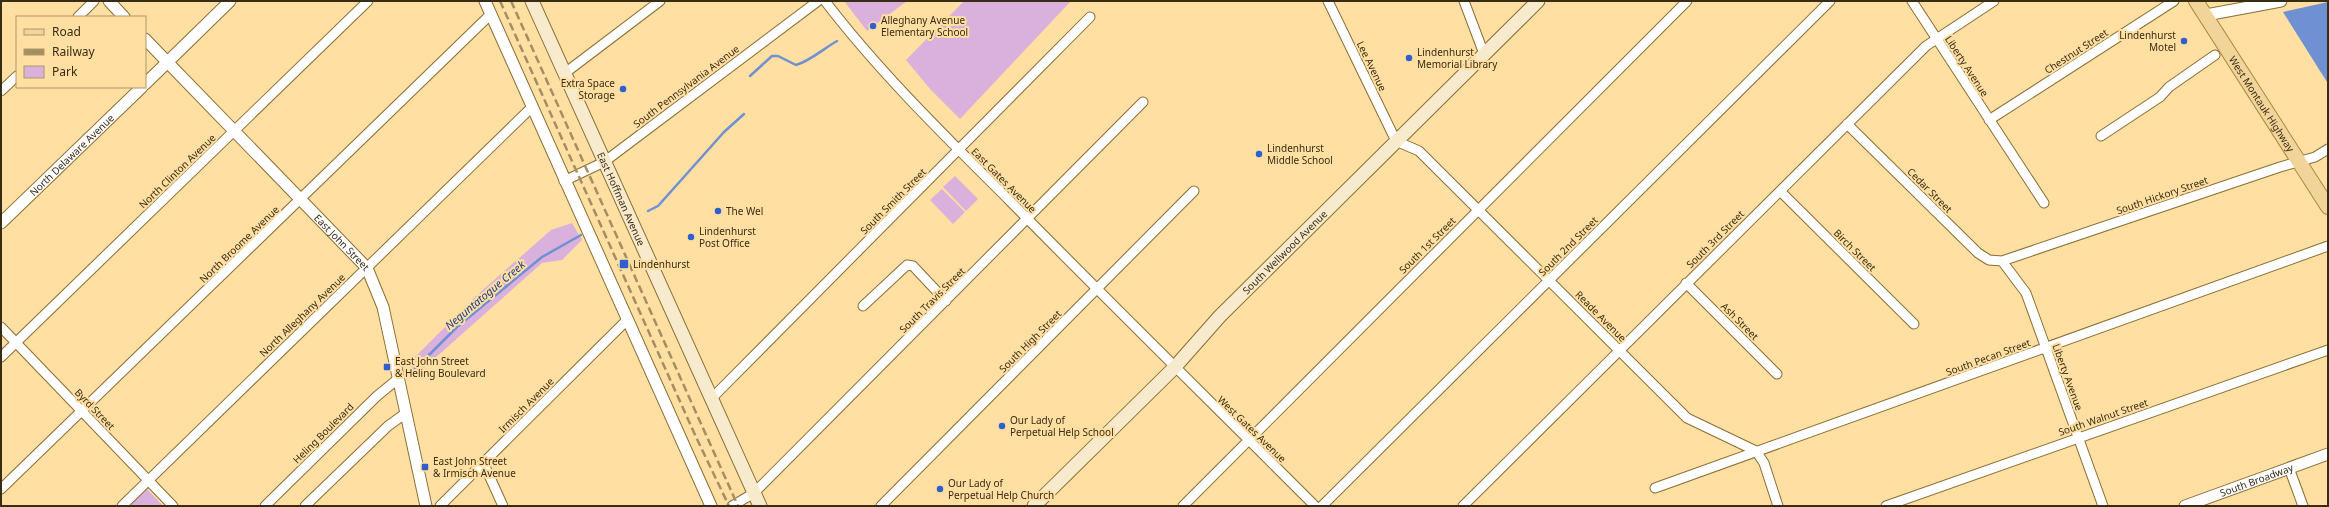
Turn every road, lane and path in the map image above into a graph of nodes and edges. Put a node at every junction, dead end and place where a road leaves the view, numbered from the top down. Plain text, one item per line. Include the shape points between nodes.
1 (94, 1) edge
2 (109, 1) edge
3 (230, 1) edge
4 (368, 1) edge
5 (485, 1) edge
6 (532, 1) edge
7 (660, 1) edge
8 (818, 1) edge
9 (826, 1) edge
10 (1328, 1) edge
11 (1464, 1) edge
12 (1538, 1) edge
13 (1688, 1) edge
14 (1830, 1) edge
15 (1912, 1) edge
16 (1994, 1) edge
17 (2174, 1) edge
18 (2196, 1) edge
19 (2281, 1) edge
20 (491, 14) junction
21 (2206, 14) junction
22 (79, 16) edge
23 (123, 16) edge
24 (1090, 17) dead end
25 (1936, 38) junction
26 (146, 40) edge
27 (2219, 50) junction
28 (1484, 54) junction
29 (167, 62) junction
30 (565, 73) junction
31 (16, 77) edge
32 (146, 83) edge
33 (141, 88) edge
34 (1, 91) edge
35 (1143, 102) dead end
36 (532, 107) junction
37 (1990, 120) junction
38 (1847, 124) junction
39 (234, 131) junction
40 (2102, 136) dead end
41 (1396, 141) junction
42 (2328, 149) edge
43 (960, 150) junction
44 (2298, 161) junction
45 (604, 162) junction
46 (564, 181) junction
47 (1194, 191) dead end
48 (1780, 191) junction
49 (301, 199) junction
50 (2044, 203) dead end
51 (2328, 207) edge
52 (1479, 209) junction
53 (1027, 219) junction
54 (1, 223) edge
55 (2328, 246) edge
56 (2002, 261) junction
57 (367, 268) junction
58 (1550, 280) junction
59 (1686, 283) junction
60 (1097, 289) junction
61 (946, 301) junction
62 (863, 306) dead end
63 (627, 320) junction
64 (1914, 324) dead end
65 (1, 328) edge
66 (16, 343) junction
67 (2046, 348) junction
68 (1620, 350) junction
69 (2328, 350) edge
70 (1, 357) edge
71 (1174, 368) junction
72 (1777, 374) dead end
73 (399, 378) junction
74 (711, 399) junction
75 (82, 411) junction
76 (406, 413) junction
77 (2078, 437) junction
78 (1249, 440) junction
79 (1756, 451) junction
80 (2328, 454) edge
81 (483, 462) junction
82 (2289, 468) junction
83 (149, 480) junction
84 (1655, 488) dead end
85 (1, 489) edge
86 (754, 493) junction
87 (2200, 504) edge
88 (122, 506) edge
89 (173, 506) edge
90 (265, 506) edge
91 (305, 506) edge
92 (426, 506) edge
93 (440, 506) edge
94 (503, 506) edge
95 (711, 506) edge
96 (732, 506) edge
97 (760, 506) edge
98 (881, 506) edge
99 (1034, 506) edge
100 (1183, 506) edge
101 (1315, 506) edge
102 (1322, 506) edge
103 (1463, 506) edge
104 (1778, 506) edge
105 (1886, 506) edge
106 (2103, 506) edge
107 (2185, 506) edge
108 (2303, 506) edge

1 - 22 street
2 - 23 street
3 - 29 street
4 - 39 street, North Clinton Avenue
5 - 20 street
6 - 30 main road, East Hoffman Avenue
7 - 30 street
8 - 45 street, South Pennsylvania Avenue
9 - 43 street, East Gates Avenue via 851,35
10 - 41 street, Lee Avenue
11 - 28 street
12 - 28 main road, South Wellwood Avenue
13 - 52 street, South 1st Street
14 - 58 street, South 2nd Street
15 - 25 street, Liberty Avenue
16 - 25 street, South 3rd Street
17 - 37 street, Chestnut Street
18 - 21 main road, West Montauk Highway
19 - 21 street
20 - 36 street
20 - 49 street, North Broome Avenue
21 - 27 main road, West Montauk Highway
24 - 43 street, South Smith Street
25 - 37 street, Liberty Avenue
25 - 38 street, South 3rd Street
26 - 29 street, East John Street
27 - 40 street via 2169,87 2160,97
27 - 44 main road, West Montauk Highway
28 - 41 main road, South Wellwood Avenue
29 - 32 street
29 - 39 street, East John Street
30 - 45 main road, East Hoffman Avenue
31 - 34 street
33 - 54 street, North Delaware Avenue
35 - 53 street, South Travis Street
36 - 46 street
36 - 57 street, North Alleghany Avenue
37 - 50 street, Liberty Avenue
38 - 48 street, South 3rd Street
38 - 56 street, Cedar Street via 1978,253 1989,260
39 - 49 street, East John Street
39 - 66 street, North Clinton Avenue
41 - 52 street, Reade Avenue via 1419,151
41 - 71 main road, South Wellwood Avenue via 1220,316
42 - 44 street, South Hickory Street via 2315,157
43 - 53 street, East Gates Avenue
43 - 74 street, South Smith Street
44 - 51 main road, West Montauk Highway
44 - 56 street, South Hickory Street
45 - 46 street, South Pennsylvania Avenue
45 - 74 main road, East Hoffman Avenue
46 - 63 street
47 - 60 street, South High Street
48 - 59 street, South 3rd Street
48 - 64 street, Birch Street
49 - 57 street, East John Street
49 - 75 street, North Broome Avenue
52 - 58 street, Reade Avenue
52 - 78 street, South 1st Street
53 - 60 street, East Gates Avenue
53 - 61 street, South Travis Street
55 - 67 street, South Pecan Street
56 - 67 street, Liberty Avenue via 2026,293
57 - 73 street, East John Street via 383,306
57 - 83 street, North Alleghany Avenue
58 - 68 street, Reade Avenue
58 - 102 street, South 2nd Street
59 - 68 street, South 3rd Street
59 - 72 street, Ash Street
60 - 71 street, East Gates Avenue
60 - 98 street, South High Street
61 - 62 street via 910,264 904,266
61 - 86 street, South Travis Street
63 - 81 street, Irmisch Avenue
63 - 95 street
65 - 66 street, Byrd Street
66 - 70 street, North Clinton Avenue
66 - 75 street, Byrd Street
67 - 77 street, Liberty Avenue
67 - 79 street, South Pecan Street
68 - 79 street, Reade Avenue via 1687,418
68 - 103 street, South 3rd Street
69 - 77 street, South Walnut Street
71 - 78 street, West Gates Avenue
71 - 99 main road, South Wellwood Avenue
73 - 76 street, East John Street
73 - 90 street, Heling Boulevard via 377,396
74 - 86 main road, East Hoffman Avenue
75 - 83 street, Byrd Street
75 - 85 street, North Broome Avenue
76 - 91 street via 388,426
76 - 92 street, East John Street
77 - 105 street, South Walnut Street
77 - 106 street, Liberty Avenue
78 - 100 street, South 1st Street
78 - 101 street, West Gates Avenue
79 - 84 street, South Pecan Street
79 - 104 street via 1764,463
80 - 82 street, South Broadway
81 - 93 street, Irmisch Avenue
81 - 94 street
82 - 87 street, South Broadway
82 - 108 street
83 - 88 street, North Alleghany Avenue
83 - 89 street, Byrd Street
86 - 96 street, South Travis Street
86 - 97 main road, East Hoffman Avenue
87 - 107 street, South Broadway

